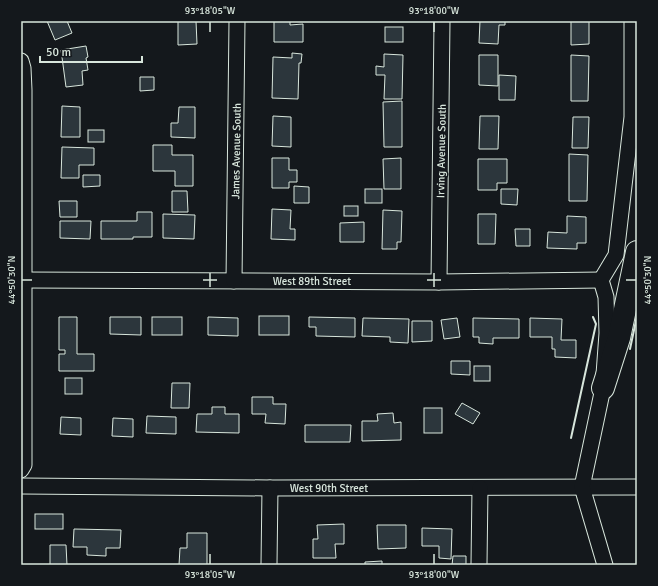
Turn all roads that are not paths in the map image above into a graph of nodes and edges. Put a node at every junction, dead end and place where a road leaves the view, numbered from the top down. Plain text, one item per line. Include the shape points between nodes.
1 (237, 21) edge
2 (442, 21) edge
3 (632, 21) edge
4 (21, 61) edge
5 (637, 252) edge
6 (23, 280) junction
7 (601, 280) junction
8 (234, 281) junction
9 (439, 282) junction
10 (603, 388) junction
11 (21, 470) edge
12 (21, 486) edge
13 (582, 487) junction
14 (637, 487) edge
15 (270, 488) junction
16 (480, 488) junction
17 (269, 565) edge
18 (479, 565) edge
19 (606, 565) edge

1 - 8 street, James Avenue South
2 - 9 street, Irving Avenue South
3 - 7 street via 632,117 616,255
4 - 6 street via 24,90
5 - 10 highway via 619,338
6 - 8 street, West 89th Street
6 - 11 street via 24,465
7 - 9 street, West 89th Street
7 - 10 street via 606,298 607,332
8 - 9 street, West 89th Street
10 - 13 street
12 - 15 street, West 90th Street
13 - 14 street, West 90th Street
13 - 16 street, West 90th Street
13 - 19 street
15 - 16 street, West 90th Street
15 - 17 street
16 - 18 street

